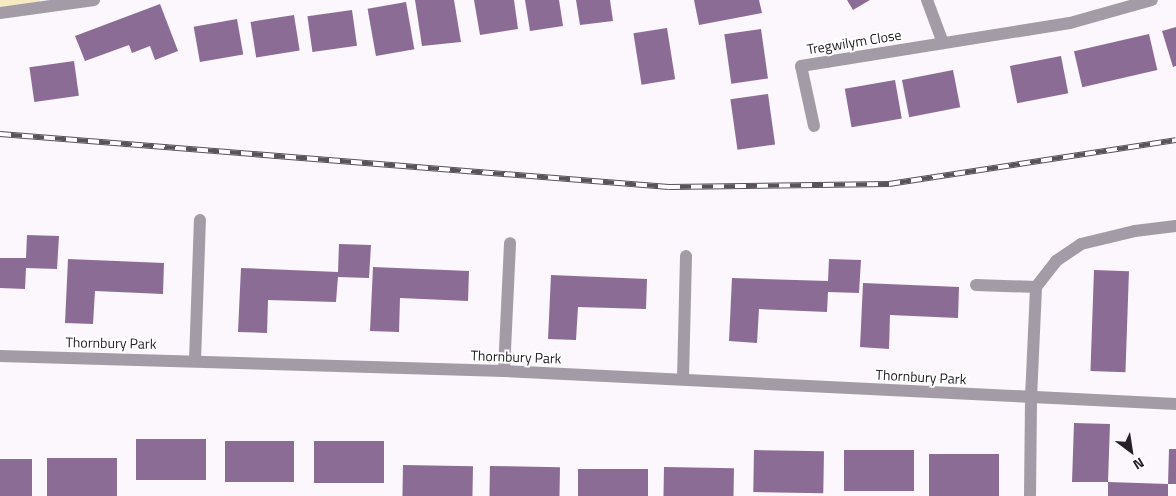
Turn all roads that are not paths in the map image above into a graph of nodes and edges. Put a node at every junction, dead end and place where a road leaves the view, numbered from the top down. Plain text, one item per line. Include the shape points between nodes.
1 (94, 0) edge
2 (927, 0) edge
3 (1152, 0) edge
4 (0, 13) edge
5 (943, 43) junction
6 (814, 126) dead end
7 (200, 220) dead end
8 (1176, 226) edge
9 (510, 242) dead end
10 (686, 256) dead end
11 (976, 285) dead end
12 (1036, 286) junction
13 (0, 356) edge
14 (195, 361) junction
15 (504, 371) junction
16 (682, 379) junction
17 (1031, 398) junction
18 (1176, 404) edge
19 (1030, 496) edge

1 - 4 street
2 - 5 street
3 - 5 street via 1070,23
5 - 6 street, Tregwilym Close via 801,66
7 - 14 street
8 - 12 street via 1135,231 1081,244 1056,262
9 - 15 street
10 - 16 street
11 - 12 street
12 - 17 street
13 - 14 street, Thornbury Park
14 - 15 street, Thornbury Park
15 - 16 street, Thornbury Park
16 - 17 street, Thornbury Park
17 - 18 street, Thornbury Park
17 - 19 street

